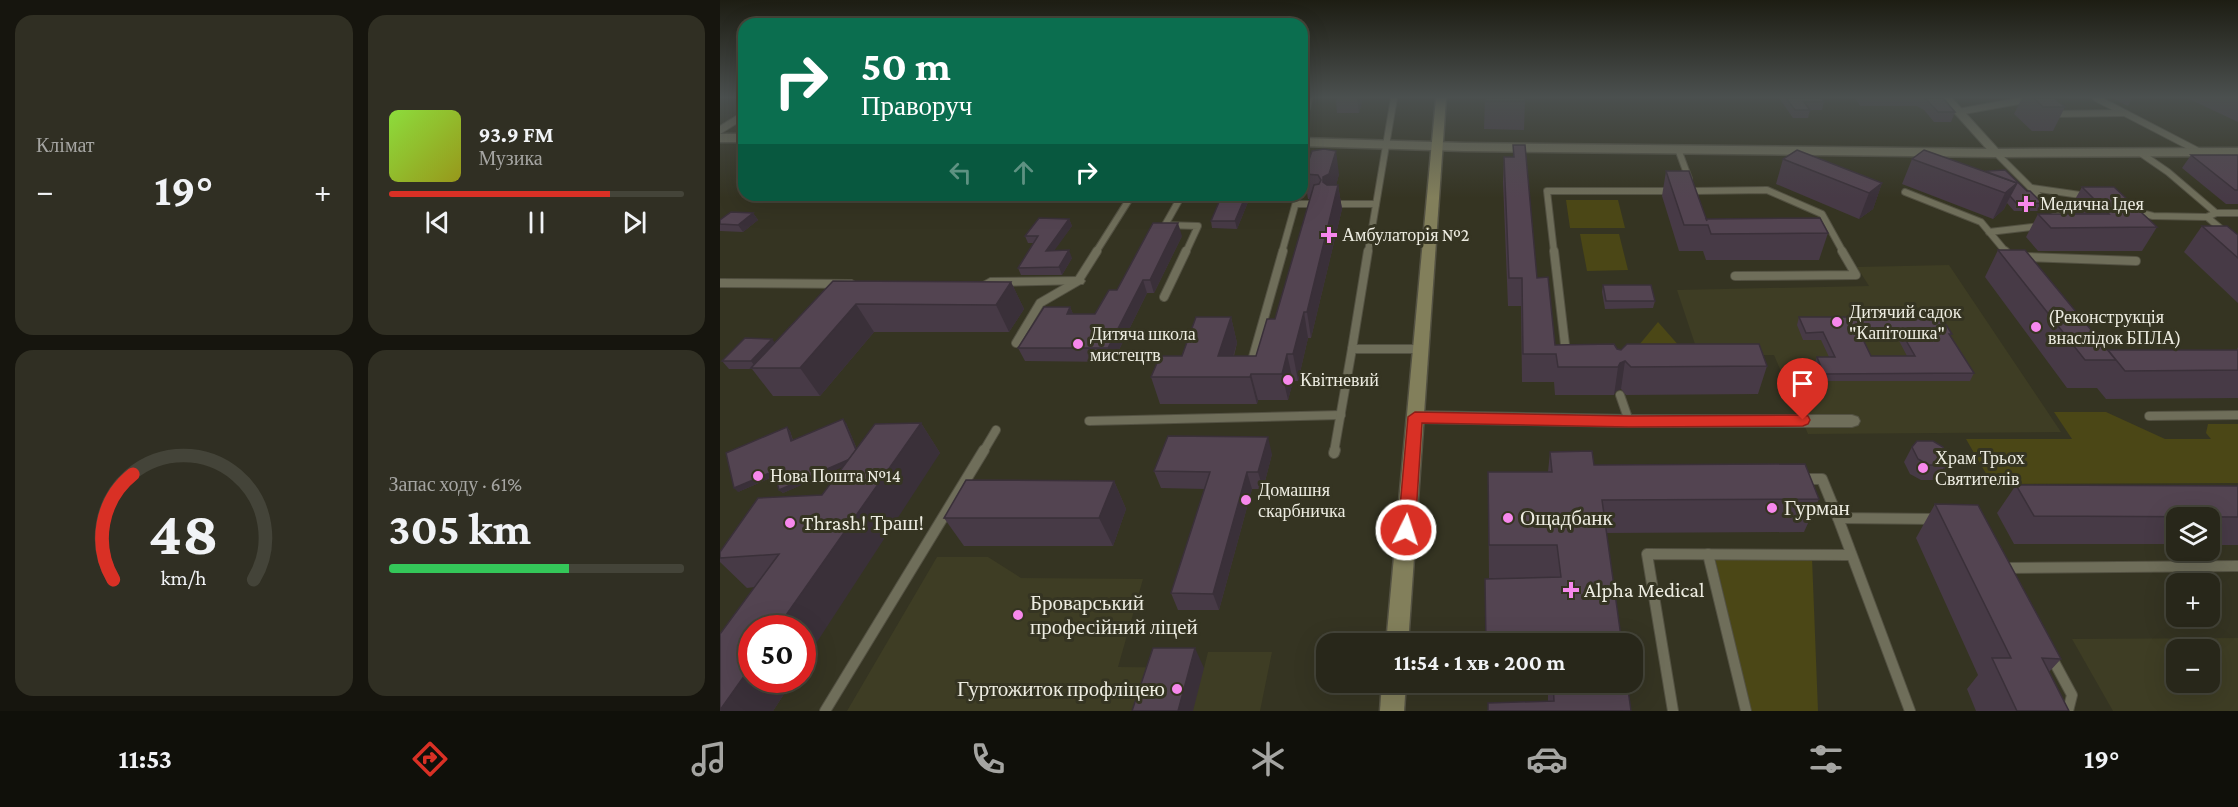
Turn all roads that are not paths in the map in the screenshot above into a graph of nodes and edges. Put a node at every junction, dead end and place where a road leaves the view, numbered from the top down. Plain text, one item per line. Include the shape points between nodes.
1 (1389, 131) edge
2 (1437, 131) edge
3 (1976, 131) edge
4 (2160, 131) edge
5 (720, 138) edge
6 (738, 138) edge
7 (1308, 142) edge
8 (1387, 143) junction
9 (1435, 146) junction
10 (1678, 149) junction
11 (2139, 152) junction
12 (2200, 152) junction
13 (2238, 152) edge
14 (1996, 153) junction
15 (2032, 188) junction
16 (1693, 191) junction
17 (1905, 192) dead end
18 (2094, 198) edge
19 (1128, 201) edge
20 (1179, 201) edge
21 (1297, 201) edge
22 (1696, 201) edge
23 (1296, 204) junction
24 (1319, 204) edge
25 (1331, 204) edge
26 (1376, 204) junction
27 (2124, 208) edge
28 (2216, 213) junction
29 (2238, 213) edge
30 (2207, 217) junction
31 (1989, 232) junction
32 (2238, 243) edge
33 (2136, 261) dead end
34 (1736, 276) dead end
35 (1078, 281) junction
36 (972, 283) edge
37 (720, 284) edge
38 (866, 284) edge
39 (1164, 297) dead end
40 (1016, 343) dead end
41 (1422, 349) junction
42 (1352, 350) junction
43 (1567, 365) edge
44 (1250, 366) edge
45 (1620, 395) edge
46 (1341, 415) junction
47 (2238, 415) edge
48 (2149, 416) dead end
49 (1415, 417) junction
50 (1089, 420) dead end
51 (1629, 421) junction
52 (1852, 421) dead end
53 (996, 430) dead end
54 (1334, 453) dead end
55 (1787, 479) edge
56 (1838, 518) junction
57 (1946, 519) edge
58 (1708, 554) junction
59 (1851, 555) junction
60 (2238, 566) edge
61 (2009, 577) edge
62 (1398, 633) edge
63 (2046, 646) edge
64 (1393, 693) edge
65 (825, 711) edge
66 (1392, 711) edge
67 (1673, 711) edge
68 (1746, 711) edge
69 (1910, 711) edge
70 (2068, 711) edge

1 - 8 lane
2 - 9 main road
3 - 14 street
4 - 12 lane
5 - 6 street
7 - 8 street
8 - 9 street
8 - 26 lane
9 - 10 street
9 - 41 main road
10 - 14 street
10 - 16 lane
11 - 12 street
11 - 14 street
11 - 28 lane
12 - 13 street
14 - 15 lane
15 - 18 lane
15 - 31 lane via 2060,217 2041,226
16 - 22 lane
16 - 34 lane via 1767,190 1822,214 1856,275
16 - 43 lane via 1547,191
17 - 31 lane via 1981,222
19 - 35 lane
20 - 39 lane via 1165,225 1198,226
21 - 23 lane
23 - 24 lane
23 - 44 lane
25 - 26 lane
26 - 42 lane
27 - 30 lane via 2153,216
28 - 29 lane
28 - 30 lane
30 - 32 lane
31 - 33 lane via 2012,259
35 - 36 street
35 - 40 lane via 1040,303
37 - 38 street
41 - 42 lane
41 - 49 main road
42 - 46 lane
45 - 51 lane
46 - 50 lane
46 - 54 lane
47 - 48 lane
49 - 51 street
49 - 62 main road
51 - 52 street
53 - 65 lane
55 - 56 lane via 1822,479
56 - 57 lane
56 - 59 lane
58 - 59 lane
58 - 67 lane via 1647,554
58 - 68 lane
59 - 69 lane
60 - 61 lane via 2002,562
63 - 70 lane via 2072,695
64 - 66 main road

